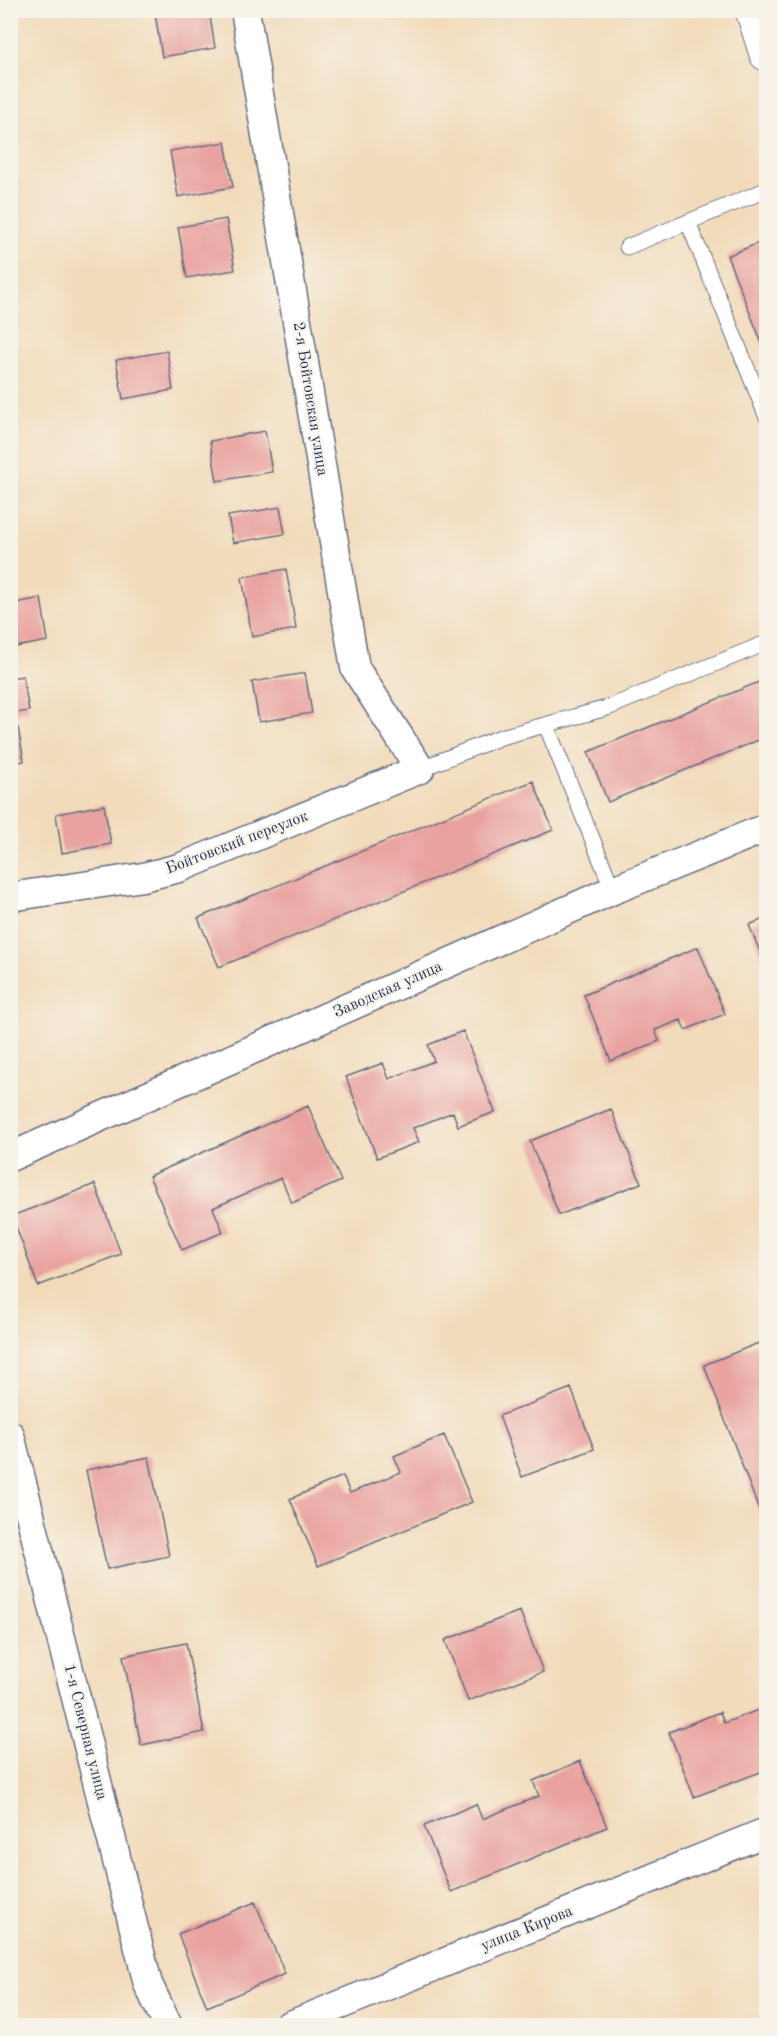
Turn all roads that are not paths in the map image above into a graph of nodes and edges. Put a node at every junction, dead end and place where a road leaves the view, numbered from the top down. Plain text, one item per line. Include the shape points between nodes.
1 (245, 10) edge
2 (752, 10) edge
3 (766, 54) edge
4 (766, 190) edge
5 (688, 222) junction
6 (627, 247) dead end
7 (766, 415) edge
8 (766, 643) edge
9 (546, 725) junction
10 (420, 769) junction
11 (766, 828) edge
12 (613, 890) junction
13 (10, 897) edge
14 (10, 1157) edge
15 (10, 1435) edge
16 (20, 1508) edge
17 (766, 1832) edge
18 (168, 2025) edge
19 (288, 2025) edge

1 - 10 street, 2-я Бойтовская улица via 355,668
2 - 3 street
4 - 5 lane
5 - 6 lane
5 - 7 lane
8 - 9 lane via 607,708
9 - 10 lane via 501,737
9 - 12 lane
10 - 13 street, Бойтовский переулок via 179,868
11 - 12 street, Заводская улица
12 - 14 street, Заводская улица
15 - 16 street, 1-я Северная улица
16 - 18 street, 1-я Северная улица via 148,1984
17 - 19 street, улица Кирова

